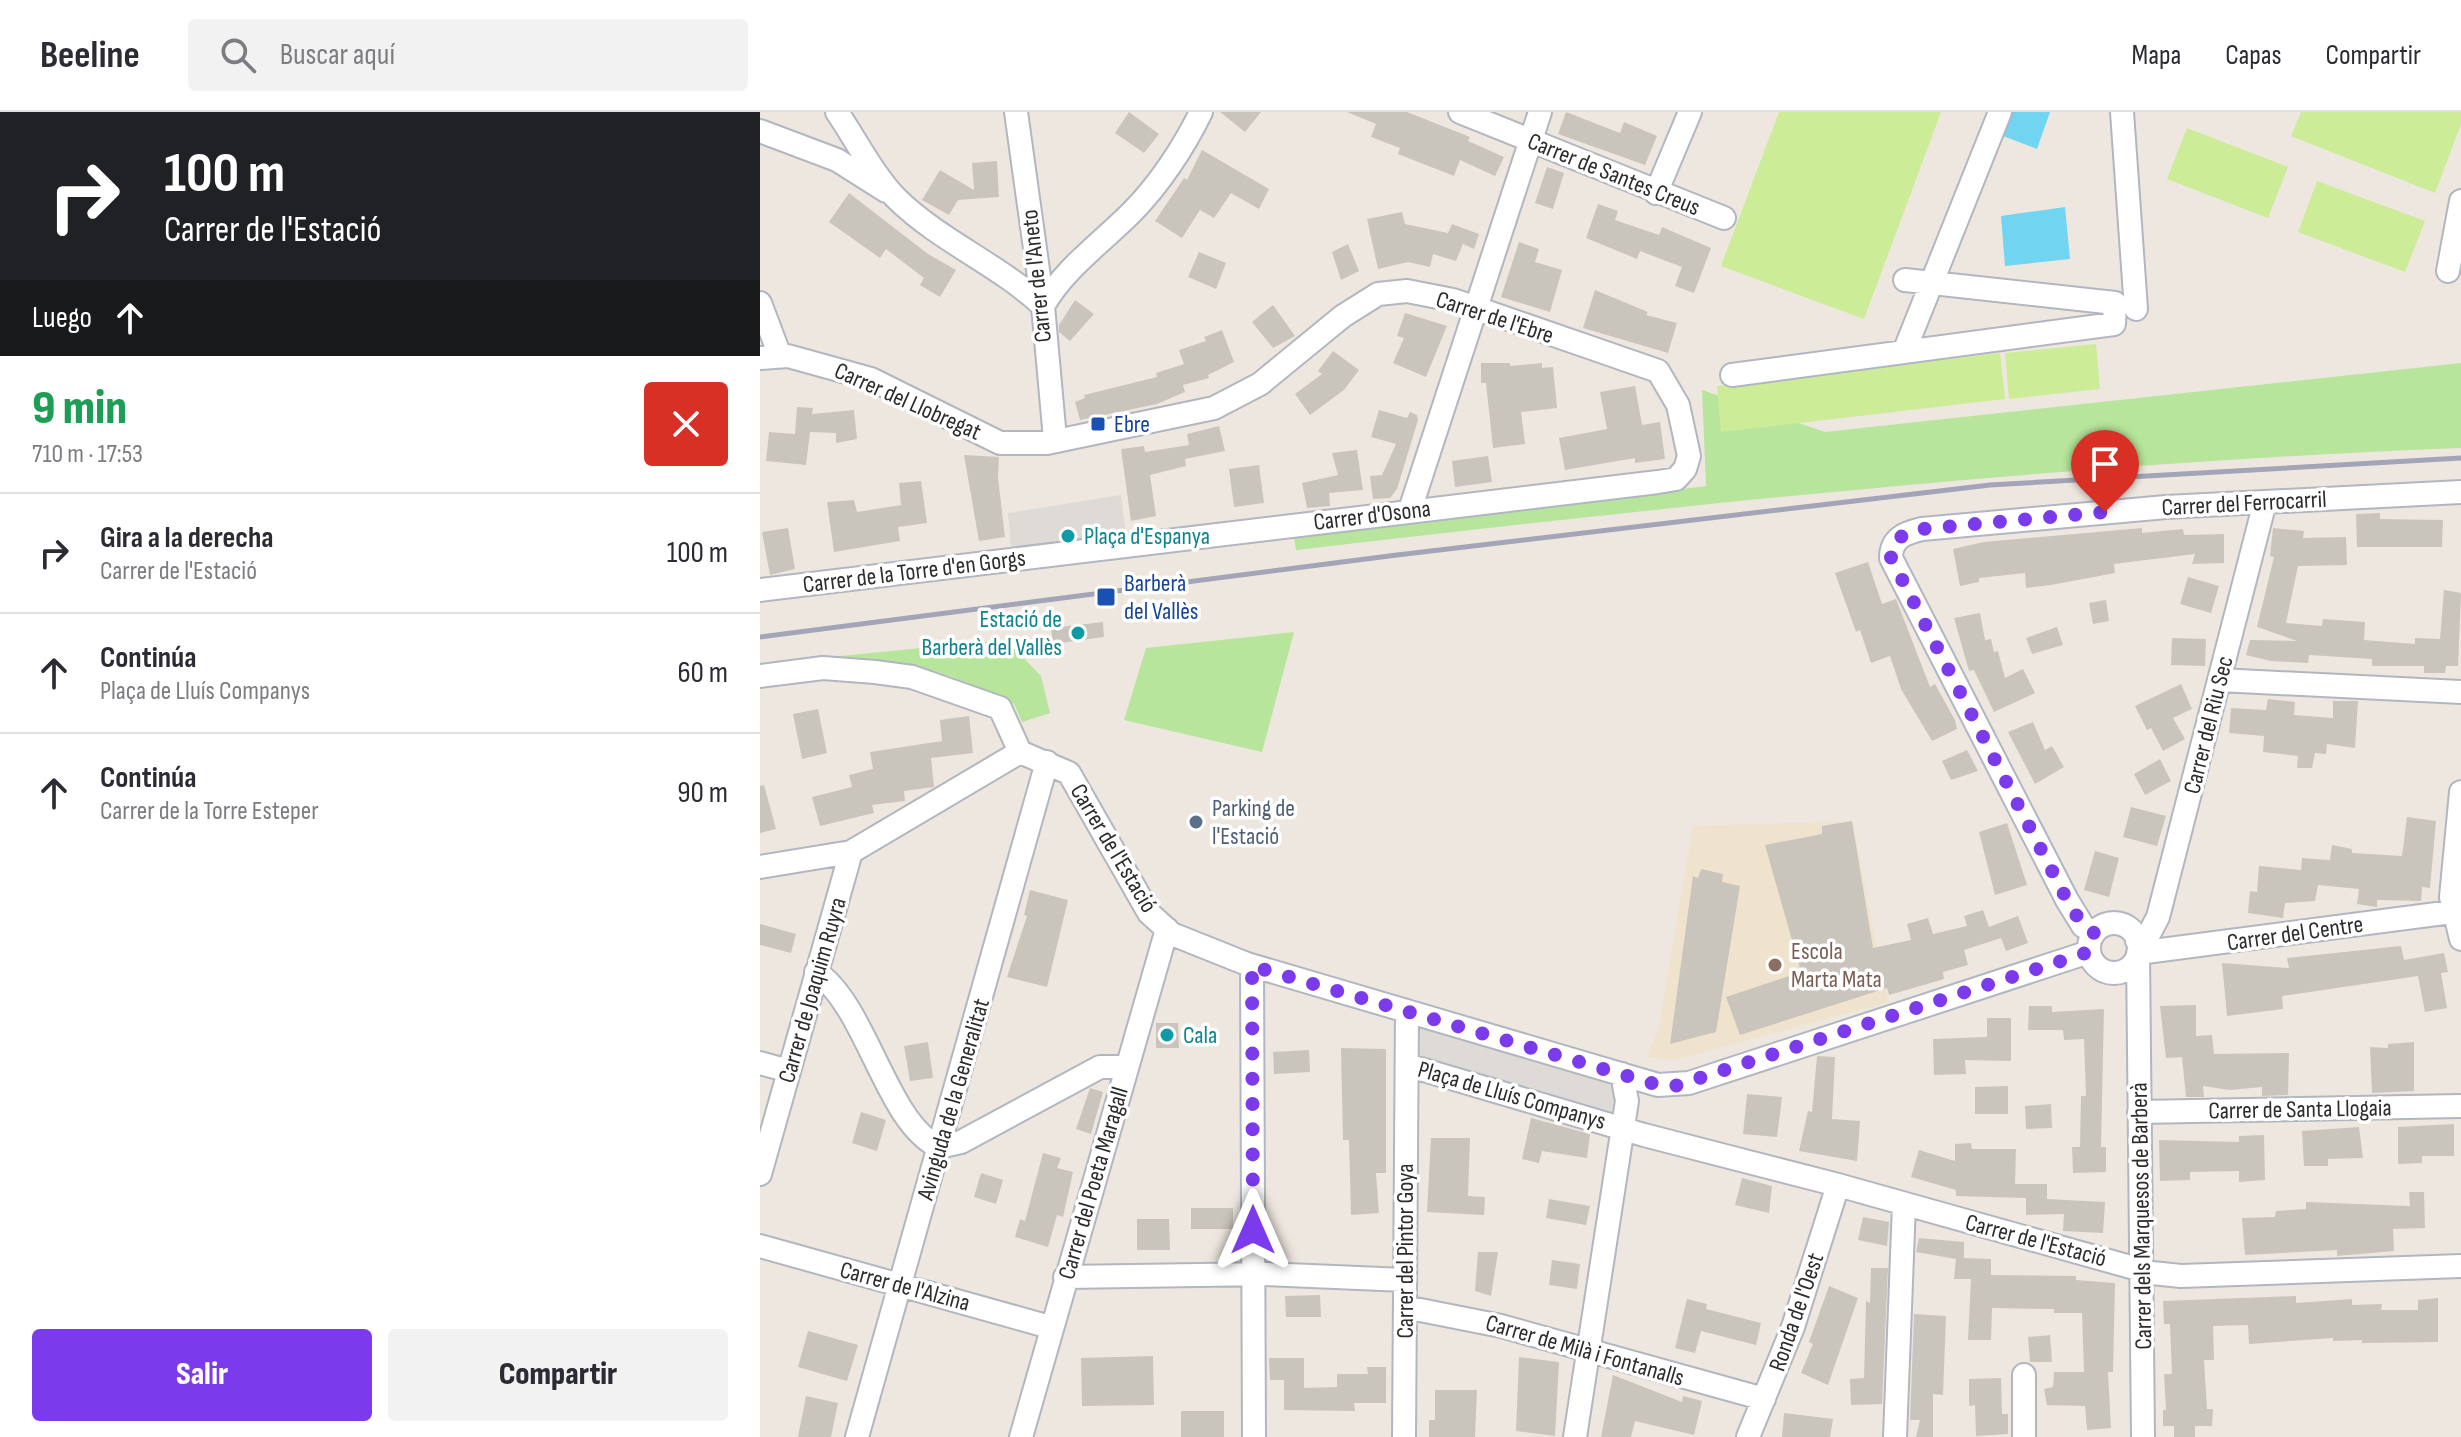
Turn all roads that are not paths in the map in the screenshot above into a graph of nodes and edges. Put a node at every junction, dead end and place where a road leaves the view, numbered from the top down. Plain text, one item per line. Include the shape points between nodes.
1 (837, 112) edge
2 (1016, 112) edge
3 (1201, 112) edge
4 (1460, 112) edge
5 (1540, 112) edge
6 (1690, 112) edge
7 (2000, 112) edge
8 (2122, 112) edge
9 (760, 131) edge
10 (1530, 140) junction
11 (1656, 193) junction
12 (896, 198) junction
13 (2461, 201) edge
14 (1724, 218) dead end
15 (2448, 271) dead end
16 (1905, 280) dead end
17 (1931, 283) junction
18 (760, 303) edge
19 (1043, 306) junction
20 (1475, 309) junction
21 (2136, 309) dead end
22 (1904, 352) junction
23 (770, 357) edge
24 (1732, 375) dead end
25 (1055, 439) junction
26 (1676, 479) joint
27 (2461, 492) edge
28 (2265, 502) junction
29 (1410, 510) junction
30 (1068, 552) joint
31 (760, 590) edge
32 (760, 676) edge
33 (2219, 680) junction
34 (2461, 692) edge
35 (1020, 752) junction
36 (1047, 762) junction
37 (2461, 792) edge
38 (851, 852) junction
39 (760, 867) edge
40 (2456, 913) edge
41 (1167, 929) junction
42 (2461, 939) edge
43 (2091, 942) junction
44 (2138, 947) junction
45 (1252, 966) junction
46 (816, 972) junction
47 (2117, 973) junction
48 (2137, 995) junction
49 (1407, 1011) junction
50 (760, 1063) edge
51 (1407, 1065) junction
52 (1127, 1067) junction
53 (789, 1071) junction
54 (1622, 1074) junction
55 (2461, 1106) edge
56 (2139, 1112) junction
57 (1622, 1127) junction
58 (939, 1147) junction
59 (760, 1174) edge
60 (1838, 1185) junction
61 (1904, 1204) junction
62 (760, 1246) edge
63 (2461, 1266) edge
64 (2143, 1271) junction
65 (1253, 1274) junction
66 (1065, 1277) junction
67 (1405, 1280) junction
68 (900, 1285) junction
69 (1405, 1307) junction
70 (1050, 1327) junction
71 (1589, 1351) junction
72 (2024, 1375) dead end
73 (1764, 1399) junction
74 (857, 1437) edge
75 (1021, 1437) edge
76 (1254, 1437) edge
77 (1404, 1437) edge
78 (1575, 1437) edge
79 (1748, 1437) edge
80 (1895, 1437) edge
81 (2024, 1437) edge
82 (2143, 1437) edge

1 - 12 street
2 - 19 street, Carrer de l'Aneto
3 - 19 street via 1134,210 1067,273
4 - 10 street, Carrer de Santes Creus
5 - 10 street
6 - 11 street
7 - 17 street
8 - 21 street
9 - 12 street via 837,160
10 - 11 street, Carrer de Santes Creus
10 - 20 street
11 - 14 street, Carrer de Santes Creus
12 - 19 street via 973,258 1020,284
13 - 15 street
16 - 17 street
17 - 22 street
17 - 22 street via 2115,303 2114,324 2043,342
18 - 23 street
19 - 25 street, Carrer de l'Aneto
20 - 25 street, Carrer de l'Ebre via 1407,291 1378,294 1260,384 1214,408
20 - 26 street, Carrer de l'Ebre via 1658,371 1678,405 1689,456
20 - 29 street
22 - 24 street via 1827,368
23 - 25 street, Carrer del Llobregat via 833,366 871,379 1000,443
26 - 29 street, Carrer d'Osona
27 - 28 street, Carrer del Ferrocarril
28 - 33 street, Carrer del Riu Sec
28 - 43 street, Carrer del Ferrocarril via 1922,529 1905,533 1891,547 1891,558
29 - 30 street, Carrer d'Osona
30 - 31 street, Carrer de la Torre d'en Gorgs
32 - 35 street via 823,668 912,677 1000,708
33 - 34 street
33 - 44 street, Carrer del Riu Sec via 2158,917
35 - 36 street, Carrer de l'Estació
35 - 38 street
36 - 41 street, Carrer de l'Estació via 1069,773 1149,913
36 - 58 street, Avinguda de la Generalitat
37 - 40 street
38 - 39 street
38 - 46 street, Carrer de Joaquim Ruyra
40 - 42 street
40 - 44 street, Carrer del Centre
41 - 45 street, Carrer de l'Estació
41 - 52 street, Carrer del Poeta Maragall
43 - 44 street via 2111,923 2120,923
43 - 47 street via 2099,969
43 - 54 street via 1689,1083 1658,1085
44 - 47 street via 2132,965
44 - 48 street, Carrer dels Marquesos de Barberà
45 - 49 street, Carrer de l'Estació
45 - 65 street
46 - 53 street, Carrer de Joaquim Ruyra
46 - 58 street via 836,992 914,1127
47 - 48 street
48 - 56 street, Carrer dels Marquesos de Barberà
49 - 51 street, Plaça de Lluís Companys
49 - 54 street, Plaça de Lluís Companys
50 - 53 street
51 - 57 street, Plaça de Lluís Companys
51 - 67 street, Carrer del Pintor Goya
52 - 58 street via 1100,1067 961,1142
52 - 66 street, Carrer del Poeta Maragall
53 - 59 street, Carrer de Joaquim Ruyra
54 - 57 street, Plaça de Lluís Companys via 1627,1101
55 - 56 street, Carrer de Santa Llogaia
56 - 64 street, Carrer dels Marquesos de Barberà
57 - 60 street, Carrer de l'Estació
57 - 71 street
58 - 68 street, Avinguda de la Generalitat
60 - 61 street, Carrer de l'Estació
60 - 73 street, Ronda de l'Oest
61 - 64 street, Carrer de l'Estació
61 - 80 street
62 - 68 street, Carrer de l'Alzina
63 - 64 street, Carrer de l'Estació via 2181,1276
64 - 82 street, Carrer dels Marquesos de Barberà
65 - 66 street
65 - 67 street
65 - 76 street
66 - 70 street, Carrer del Poeta Maragall
67 - 69 street, Carrer del Pintor Goya
68 - 70 street, Carrer de l'Alzina
68 - 74 street, Avinguda de la Generalitat
69 - 71 street, Carrer de Milà i Fontanalls via 1474,1319
69 - 77 street, Carrer del Pintor Goya
70 - 75 street, Carrer del Poeta Maragall
71 - 73 street, Carrer de Milà i Fontanalls
71 - 78 street
72 - 81 street
73 - 79 street, Ronda de l'Oest

